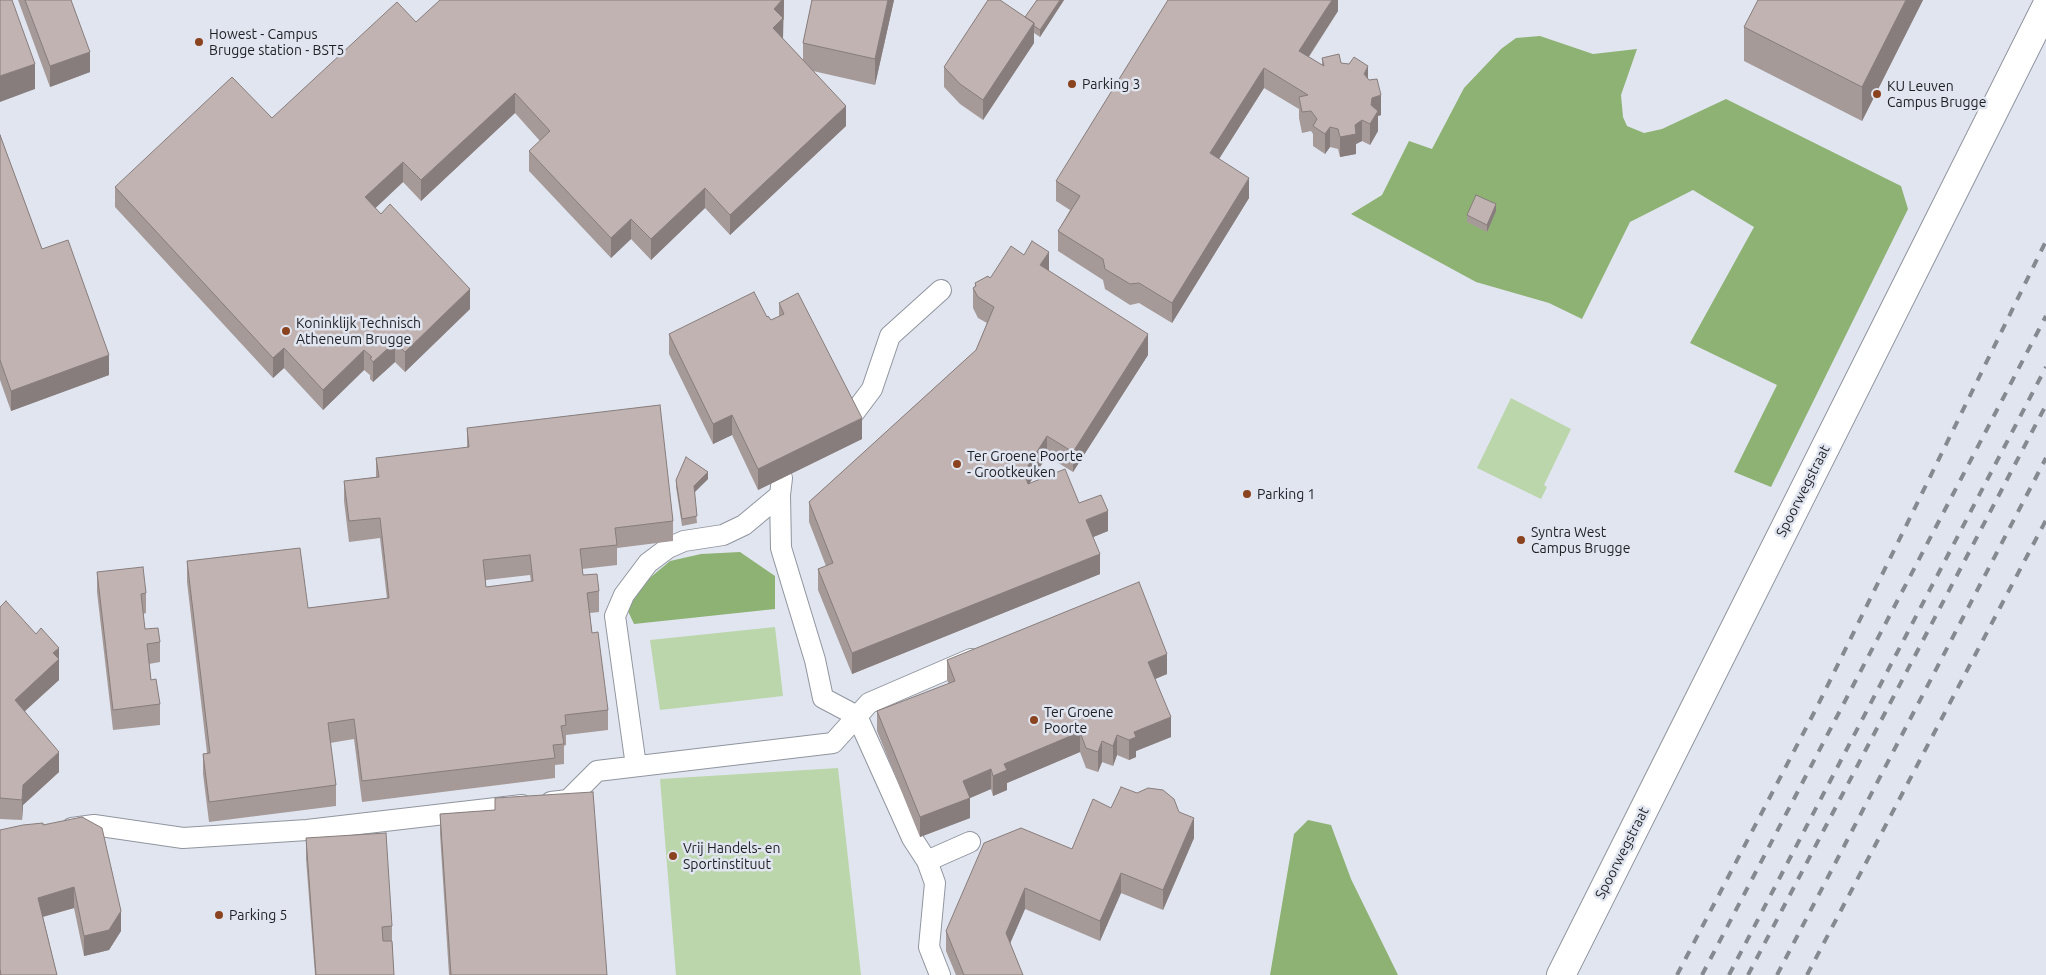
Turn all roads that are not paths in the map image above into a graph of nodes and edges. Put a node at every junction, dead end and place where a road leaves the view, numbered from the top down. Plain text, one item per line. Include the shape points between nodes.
1 (2046, 7) edge
2 (941, 290) dead end
3 (851, 418) edge
4 (984, 654) edge
5 (857, 716) junction
6 (636, 766) junction
7 (57, 829) edge
8 (970, 842) dead end
9 (928, 861) junction
10 (940, 975) edge
11 (1561, 975) edge

1 - 11 street, Spoorwegstraat
2 - 3 street via 890,336 872,389
4 - 5 street via 869,703
5 - 6 street via 833,743
5 - 6 street via 823,698 815,660 781,548 781,486 744,525 723,535 684,541 668,548 648,563 624,595 615,616
5 - 9 street via 912,838
6 - 7 street via 597,771 568,800 307,830 183,838 94,825
8 - 9 street
9 - 10 street via 935,883 929,947

